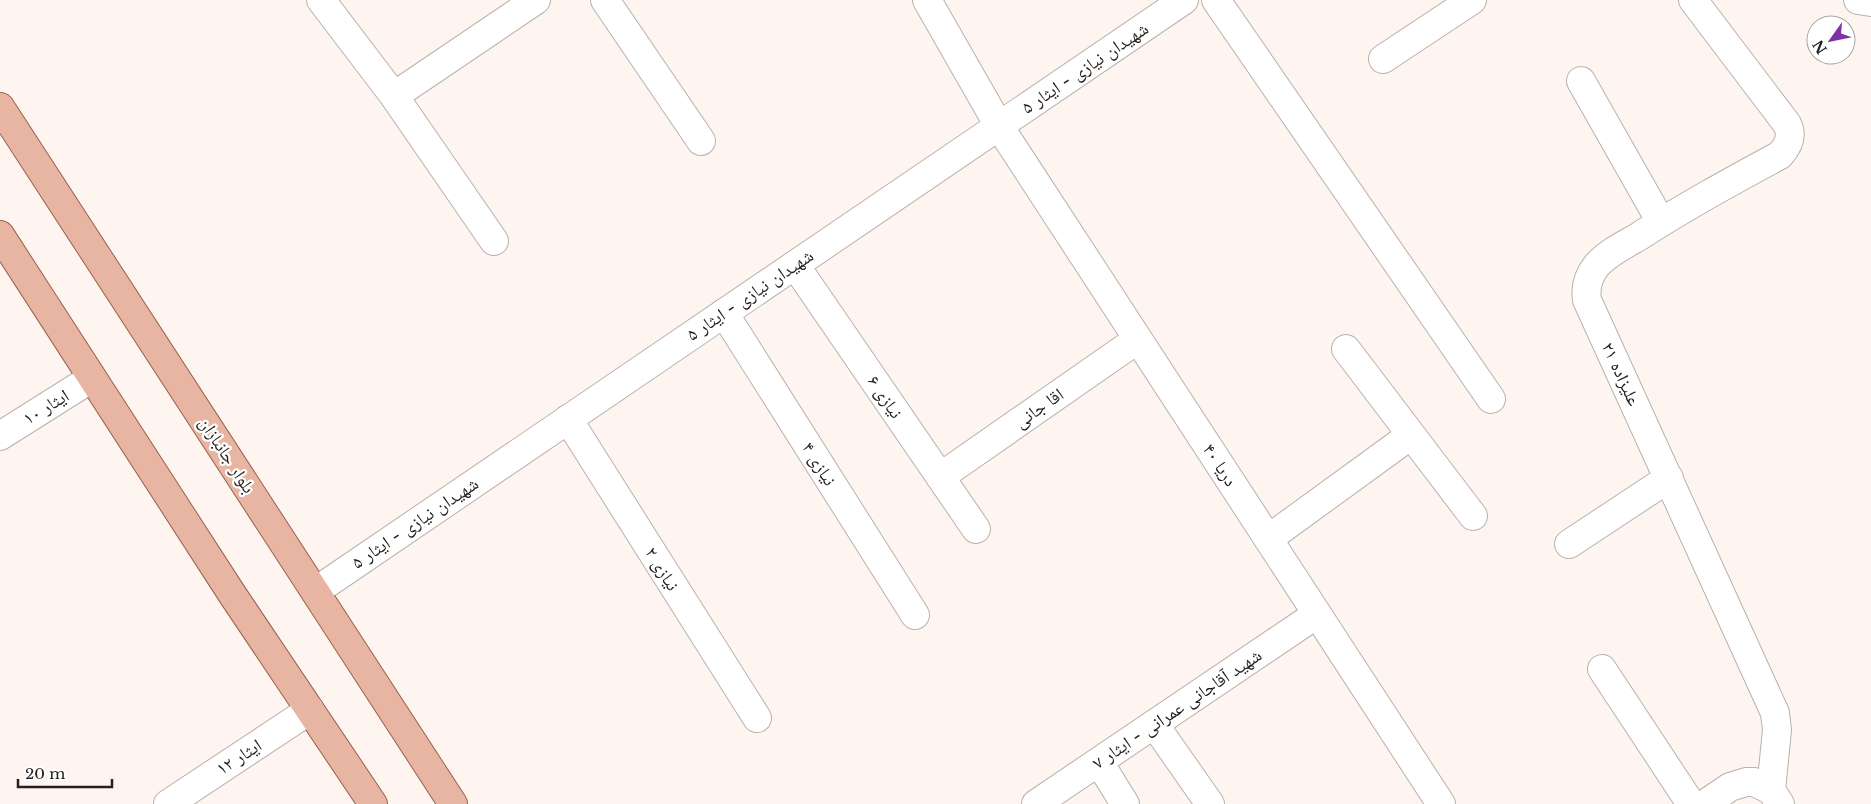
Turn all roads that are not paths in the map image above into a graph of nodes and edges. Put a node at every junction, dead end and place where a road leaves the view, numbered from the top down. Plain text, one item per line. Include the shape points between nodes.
1 (322, 0) edge
2 (536, 0) edge
3 (604, 0) edge
4 (927, 0) edge
5 (1184, 0) edge
6 (1216, 0) edge
7 (1472, 0) edge
8 (1693, 0) edge
9 (1858, 0) edge
10 (1871, 2) edge
11 (1383, 60) dead end
12 (1581, 81) dead end
13 (394, 96) junction
14 (0, 107) edge
15 (999, 126) junction
16 (701, 140) dead end
17 (1661, 222) junction
18 (0, 235) edge
19 (494, 241) dead end
20 (795, 265) junction
21 (724, 313) junction
22 (1138, 339) junction
23 (1346, 349) dead end
24 (92, 378) junction
25 (1491, 399) dead end
26 (568, 419) junction
27 (1411, 435) junction
28 (0, 436) edge
29 (940, 477) junction
30 (1669, 478) junction
31 (1473, 516) dead end
32 (976, 529) dead end
33 (1268, 539) junction
34 (1569, 544) dead end
35 (316, 591) junction
36 (1317, 614) junction
37 (915, 615) dead end
38 (1602, 669) dead end
39 (310, 710) junction
40 (757, 718) dead end
41 (1154, 724) junction
42 (1099, 762) junction
43 (1775, 797) edge
44 (168, 804) edge
45 (373, 804) edge
46 (453, 804) edge
47 (1036, 804) edge
48 (1125, 804) edge
49 (1210, 804) edge
50 (1441, 804) edge
51 (1691, 804) edge
52 (1706, 804) edge

1 - 13 street
2 - 13 street
3 - 16 street
4 - 15 street, دریا ۴۰
5 - 15 street, شهیدان نیازی - ایثار ۵
6 - 25 street
7 - 11 street
8 - 17 street, علیزاده ۲۱ via 1787,124 1790,138 1780,154
9 - 10 street
12 - 17 street
13 - 19 street
14 - 35 main road, بلوار جانبازان
15 - 20 street, شهیدان نیازی - ایثار ۵
15 - 22 street, دریا ۴۰
17 - 30 street, علیزاده ۲۱ via 1606,257 1587,283 1586,290 1587,300
18 - 24 main road
20 - 21 street, شهیدان نیازی - ایثار ۵
20 - 29 street, نیازی ۶
21 - 26 street, شهیدان نیازی - ایثار ۵
21 - 37 street, نیازی ۴
22 - 29 street, اقا جانی
22 - 33 street, دریا ۴۰
23 - 27 street
24 - 28 street, ایثار ۱۰
24 - 39 main road
26 - 35 street, شهیدان نیازی - ایثار ۵
26 - 40 street, نیازی ۲
27 - 31 street
27 - 33 street
29 - 32 street, نیازی ۶
30 - 34 street
30 - 43 street, علیزاده ۲۱ via 1776,713
33 - 36 street, دریا ۴۰
35 - 46 main road, بلوار جانبازان
36 - 41 street, شهید آقاجانی عمرانی - ایثار ۷
36 - 50 street, دریا ۴۰
38 - 51 street
39 - 44 street, ایثار ۱۲
39 - 45 main road
41 - 42 street, شهید آقاجانی عمرانی - ایثار ۷
41 - 49 street
42 - 47 street, شهید آقاجانی عمرانی - ایثار ۷
42 - 48 street
43 - 52 street, علیزاده ۲۱ via 1754,782 1738,783

